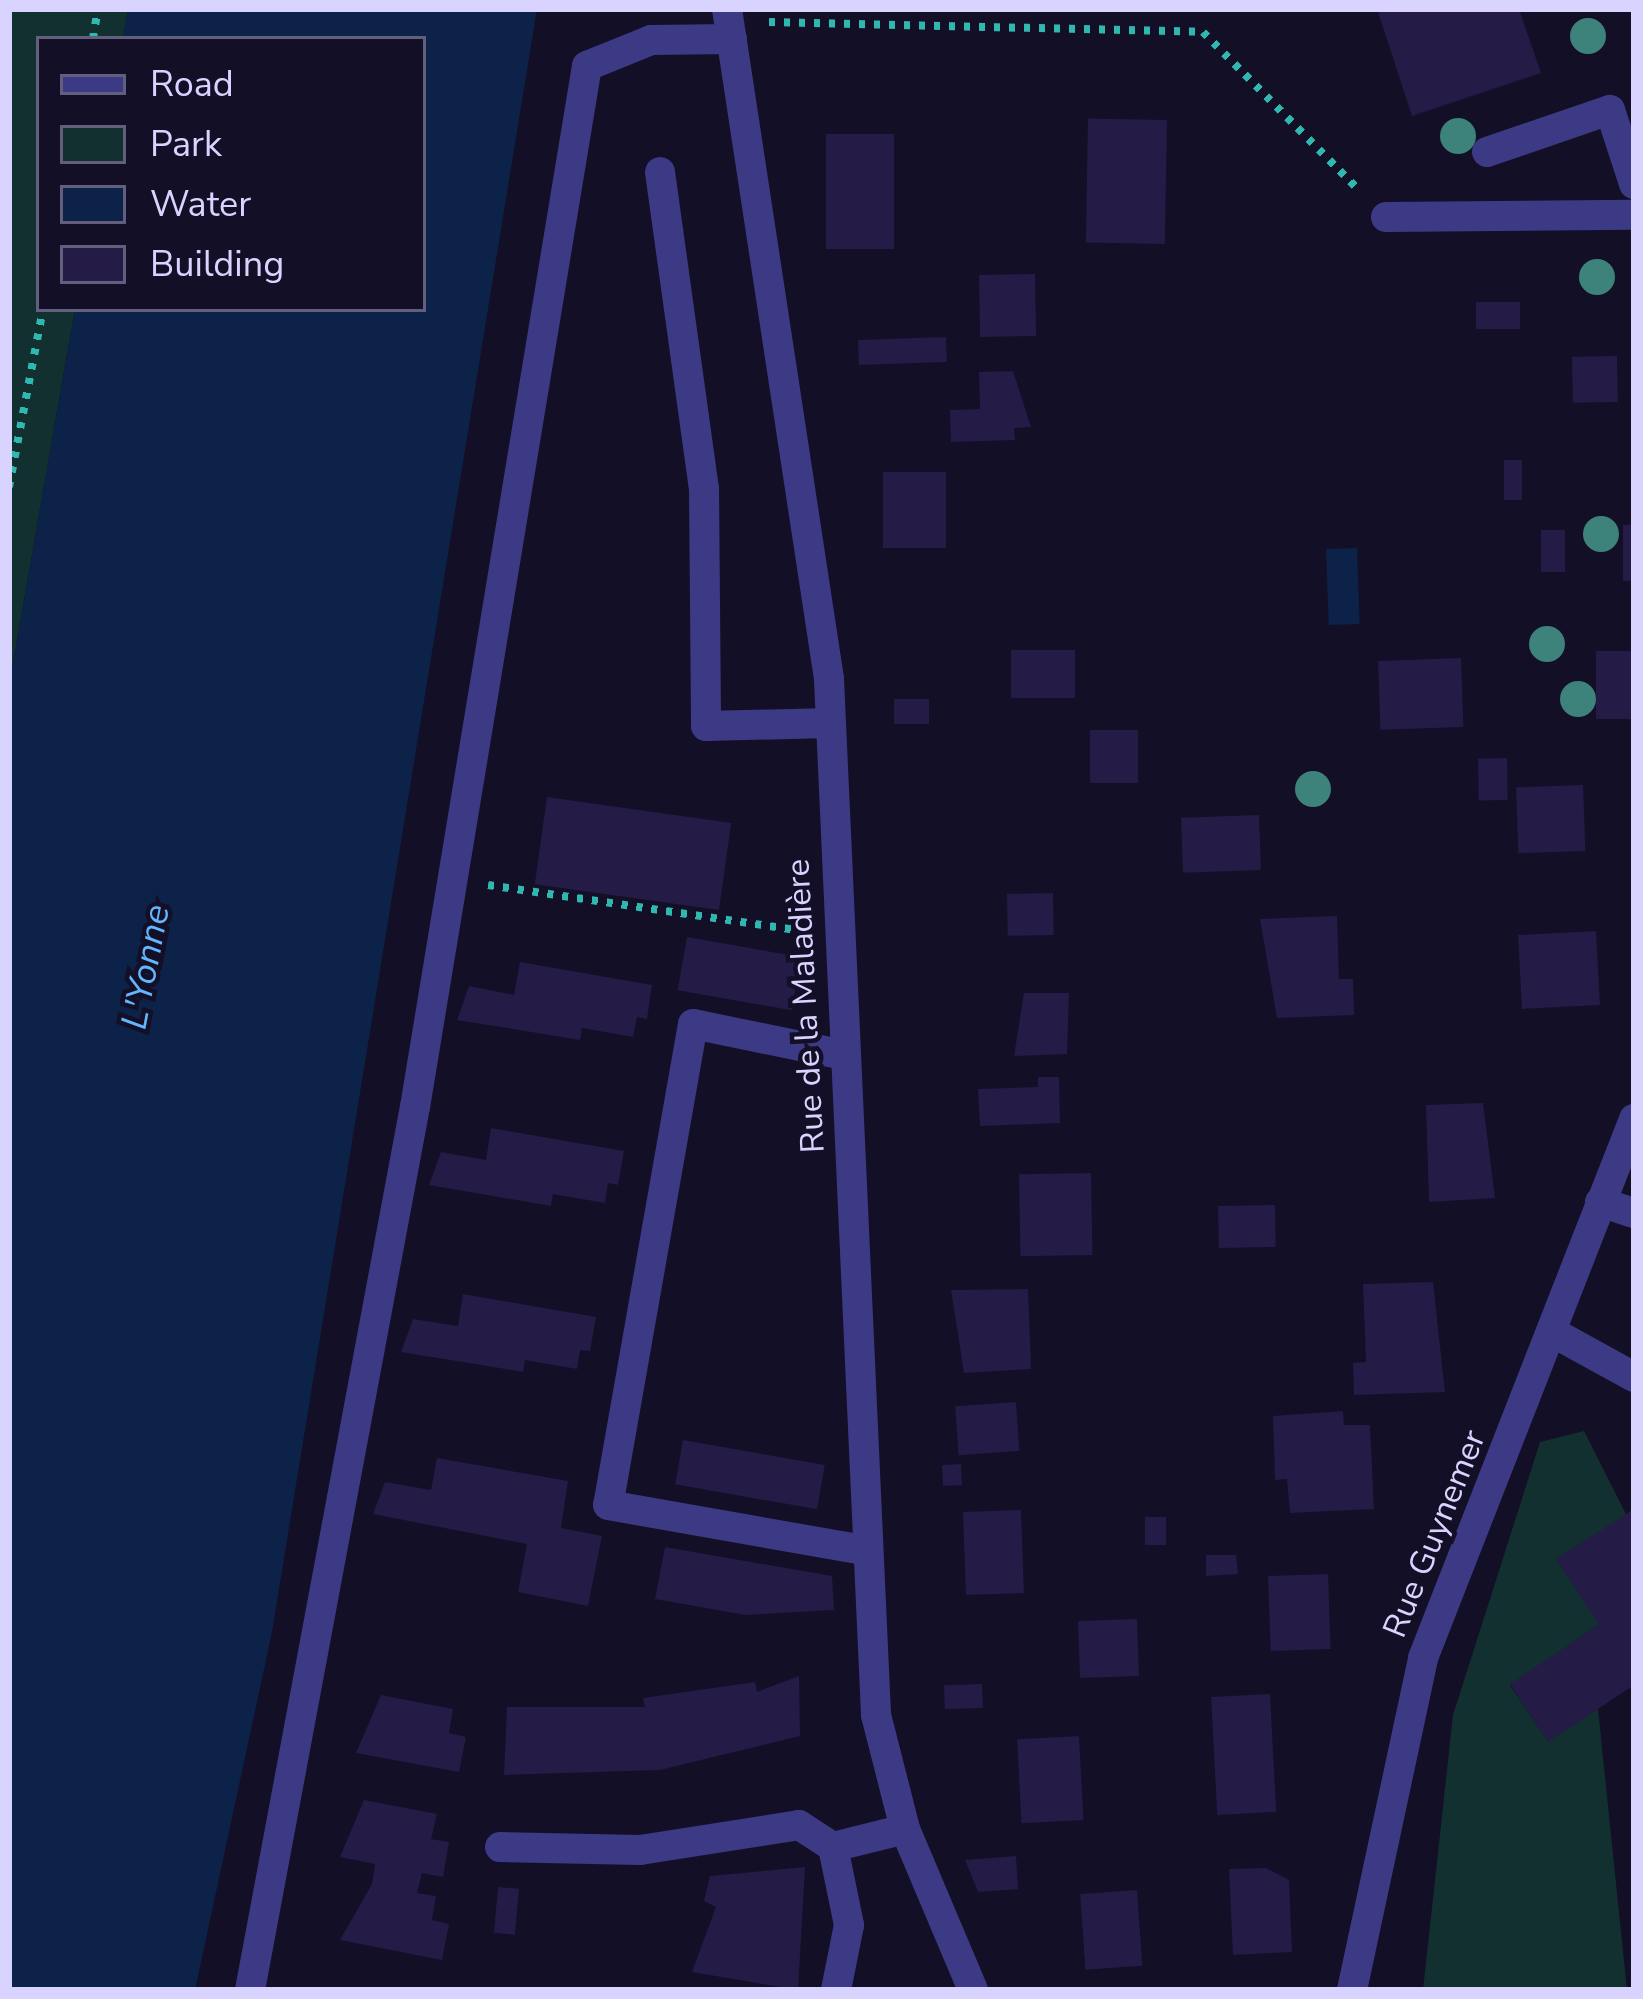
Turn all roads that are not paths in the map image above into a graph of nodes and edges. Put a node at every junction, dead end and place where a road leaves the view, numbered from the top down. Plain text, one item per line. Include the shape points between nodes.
1 (729, 23) edge
2 (1487, 152) dead end
3 (660, 172) dead end
4 (1634, 184) edge
5 (1634, 215) edge
6 (1386, 217) road end
7 (830, 723) junction
8 (844, 1055) junction
9 (1634, 1119) edge
10 (1600, 1202) junction
11 (1634, 1213) edge
12 (1554, 1333) junction
13 (1634, 1377) edge
14 (868, 1551) junction
15 (905, 1829) junction
16 (500, 1847) dead end
17 (833, 1847) junction
18 (250, 1990) edge
19 (836, 1990) edge
20 (973, 1990) edge
21 (1352, 1990) edge

1 - 7 street, Rue de la Maladière via 807,502
1 - 18 street via 651,40 587,66 452,880
2 - 4 street via 1610,110
3 - 7 street via 704,489 706,726
5 - 6 street
7 - 8 street, Rue de la Maladière
8 - 14 street, Rue de la Maladière
8 - 14 street via 693,1024 608,1505
9 - 10 street, Rue Guynemer
10 - 11 street
10 - 12 street, Rue Guynemer
12 - 13 street
12 - 21 street, Rue Guynemer via 1423,1658
14 - 15 street, Rue de la Maladière via 876,1715
15 - 17 street
15 - 20 street, Rue de la Maladière
16 - 17 street via 640,1850 799,1825
17 - 19 street via 848,1925

